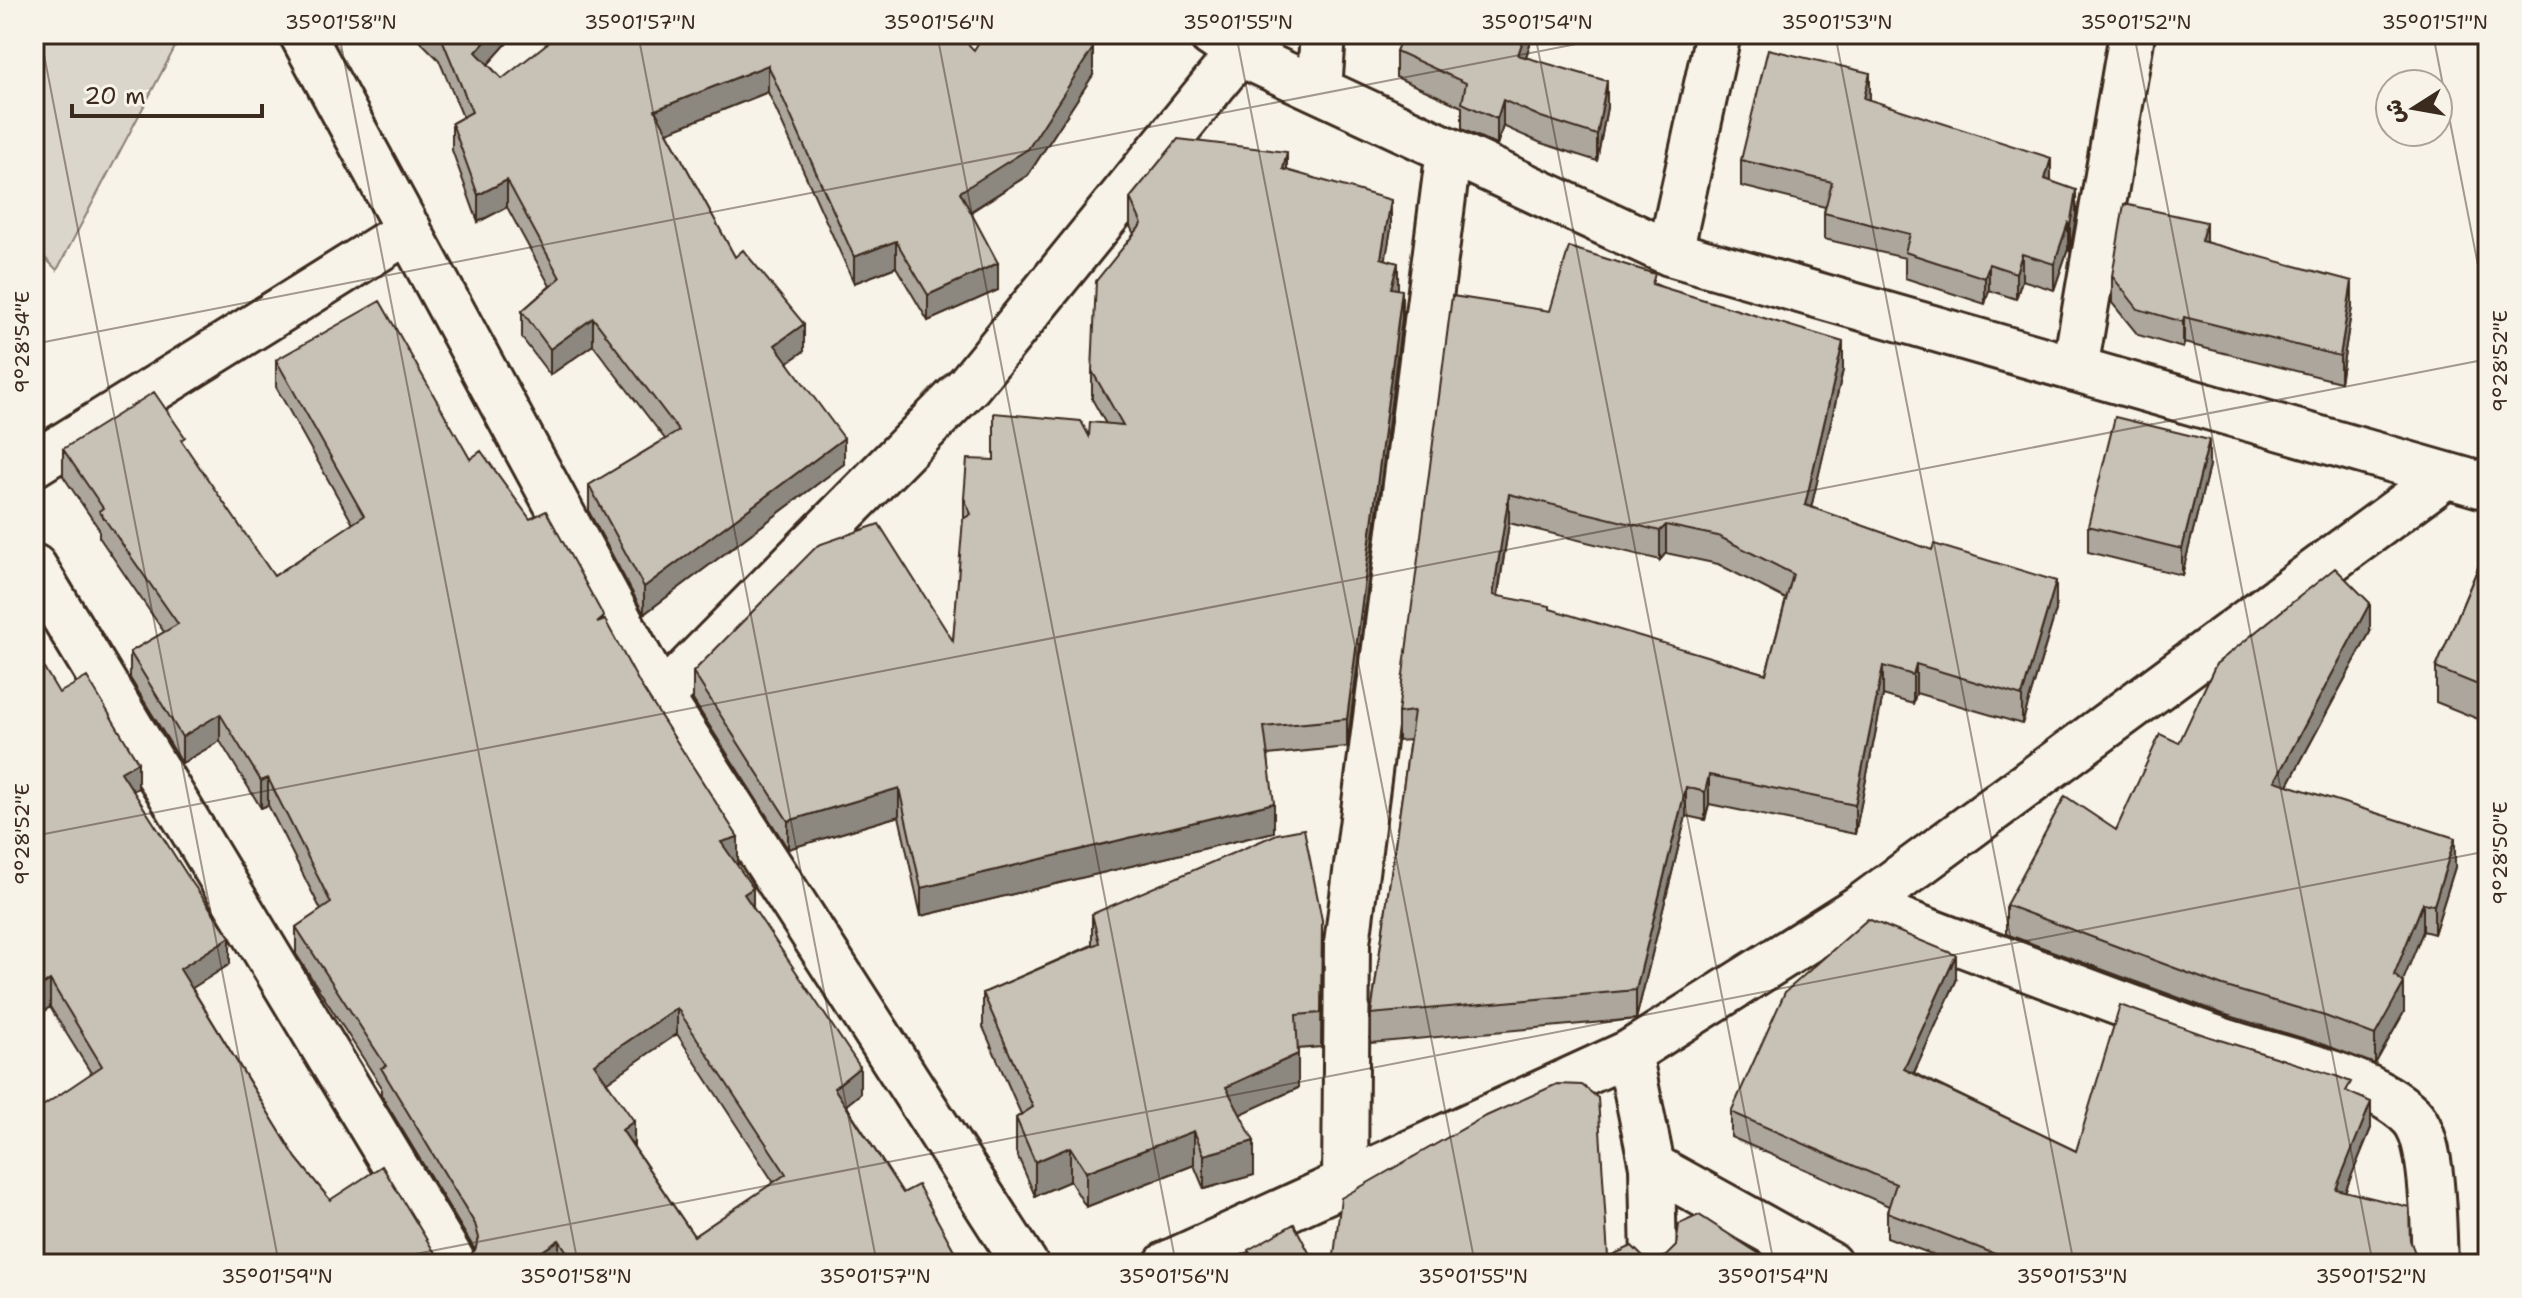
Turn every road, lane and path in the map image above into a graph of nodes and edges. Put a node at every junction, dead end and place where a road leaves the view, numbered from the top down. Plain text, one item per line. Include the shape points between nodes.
1 (302, 34) edge
2 (1323, 34) edge
3 (1718, 34) edge
4 (2132, 34) edge
5 (1225, 44) edge
6 (1319, 90) junction
7 (1449, 150) junction
8 (409, 230) junction
9 (1670, 253) junction
10 (2075, 369) junction
11 (34, 464) edge
12 (2445, 476) junction
13 (2488, 487) edge
14 (34, 567) edge
15 (661, 697) junction
16 (1862, 906) junction
17 (1629, 1053) junction
18 (1652, 1166) junction
19 (1345, 1185) junction
20 (454, 1264) edge
21 (1025, 1264) edge
22 (1167, 1264) edge
23 (1654, 1264) edge
24 (1829, 1264) edge
25 (2435, 1264) edge

1 - 8 street
2 - 6 street
3 - 9 street
4 - 10 street
5 - 6 street
5 - 15 street via 969,385
6 - 7 street
7 - 9 street
7 - 19 street via 1347,943
8 - 11 street
8 - 15 street
9 - 10 street
10 - 12 street
12 - 13 street
12 - 16 street
14 - 20 street
15 - 21 street
16 - 17 street
16 - 25 street via 2217,1039 2378,1092 2412,1117 2423,1140 2430,1169
17 - 18 street
17 - 19 street
18 - 23 street
18 - 24 street
19 - 22 street

